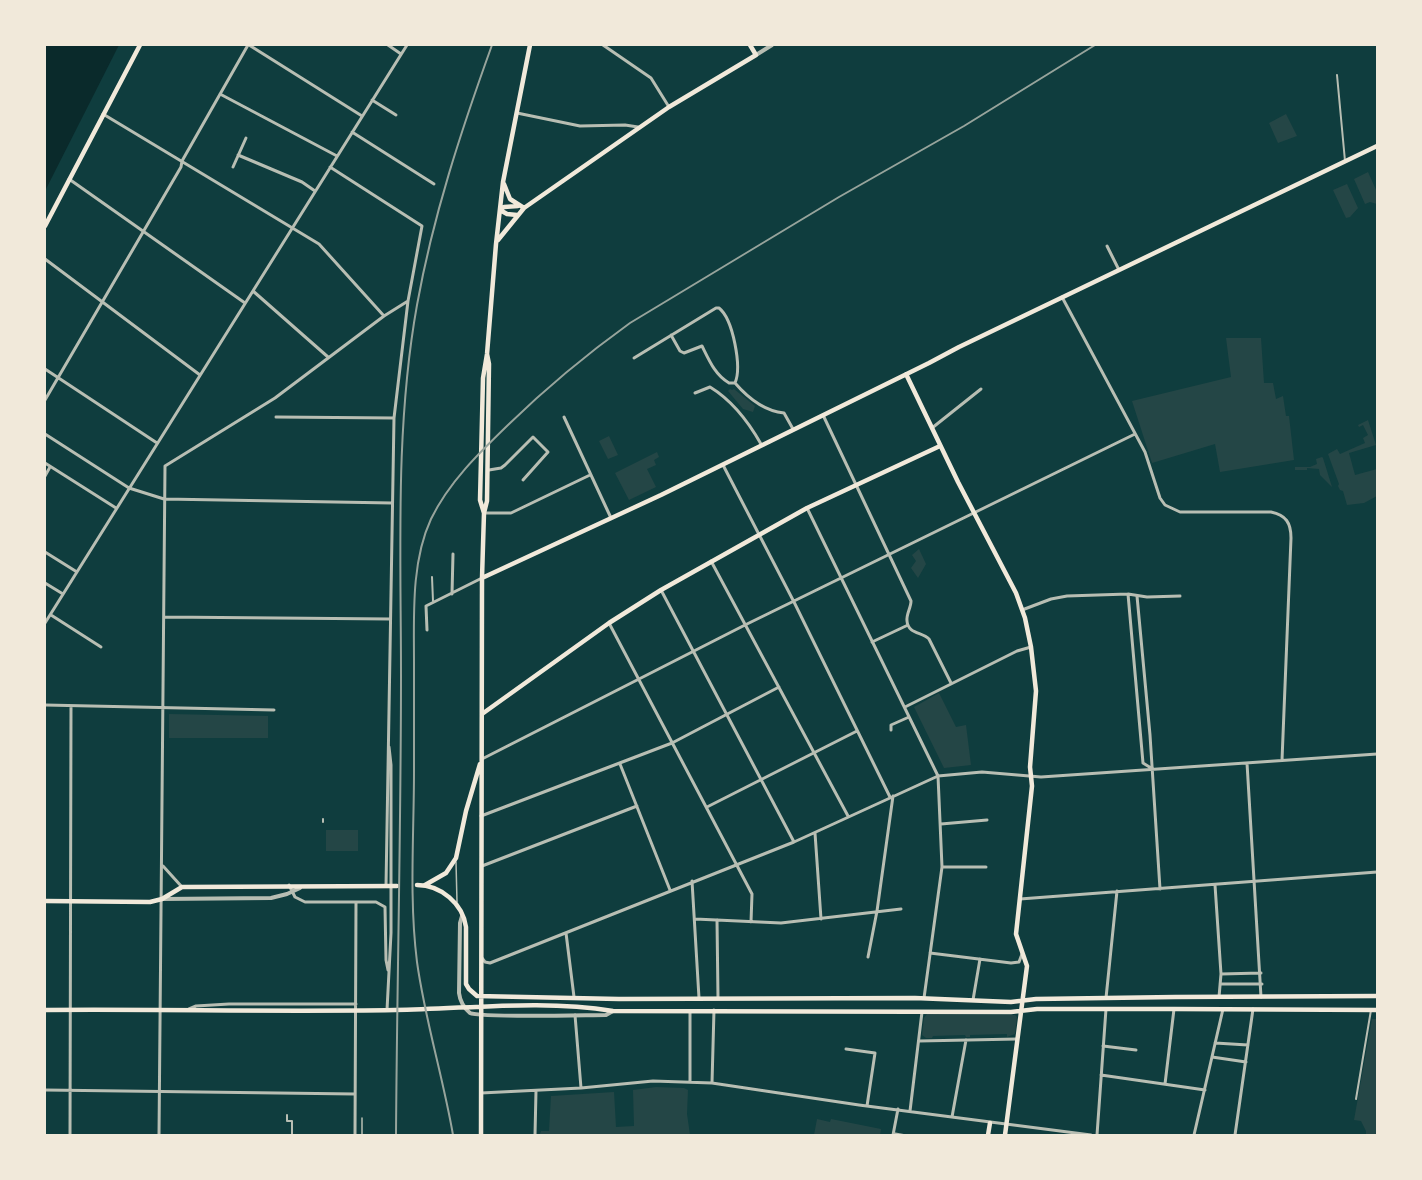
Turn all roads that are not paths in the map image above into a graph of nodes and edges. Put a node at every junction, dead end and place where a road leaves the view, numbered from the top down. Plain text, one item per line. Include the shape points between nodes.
1 (140, 45) edge
2 (249, 45) edge
3 (388, 45) edge
4 (407, 45) edge
5 (530, 45) edge
6 (603, 45) edge
7 (750, 45) edge
8 (772, 45) edge
9 (401, 54) junction
10 (756, 55) junction
11 (1337, 75) dead end
12 (220, 94) junction
13 (372, 100) junction
14 (669, 106) junction
15 (516, 113) junction
16 (103, 114) junction
17 (396, 116) dead end
18 (362, 117) junction
19 (638, 127) junction
20 (352, 132) junction
21 (246, 138) dead end
22 (1377, 146) edge
23 (238, 155) junction
24 (337, 156) junction
25 (182, 161) junction
26 (1345, 161) junction
27 (233, 166) dead end
28 (330, 167) junction
29 (69, 179) junction
30 (503, 182) junction
31 (434, 184) dead end
32 (315, 191) junction
33 (518, 206) junction
34 (524, 208) junction
35 (500, 210) junction
36 (518, 215) junction
37 (45, 226) edge
38 (292, 227) junction
39 (144, 231) junction
40 (496, 244) junction
41 (1107, 247) dead end
42 (45, 259) edge
43 (1119, 270) junction
44 (253, 291) junction
45 (1062, 297) junction
46 (104, 301) junction
47 (408, 301) junction
48 (245, 303) junction
49 (384, 316) junction
50 (671, 335) junction
51 (487, 354) junction
52 (328, 357) junction
53 (634, 358) dead end
54 (45, 369) edge
55 (906, 374) junction
56 (200, 375) junction
57 (58, 378) junction
58 (735, 383) junction
59 (981, 389) dead end
60 (695, 393) dead end
61 (45, 400) edge
62 (823, 415) junction
63 (276, 417) dead end
64 (564, 417) dead end
65 (394, 418) junction
66 (932, 428) junction
67 (793, 429) junction
68 (45, 434) edge
69 (1135, 434) junction
70 (157, 443) junction
71 (761, 444) junction
72 (940, 446) junction
73 (45, 463) edge
74 (722, 463) junction
75 (50, 467) junction
76 (487, 470) junction
77 (590, 475) junction
78 (45, 476) edge
79 (523, 480) dead end
80 (857, 486) junction
81 (129, 488) junction
82 (164, 499) junction
83 (392, 503) junction
84 (116, 508) junction
85 (807, 508) junction
86 (484, 513) junction
87 (975, 513) junction
88 (610, 518) junction
89 (759, 534) junction
90 (45, 552) edge
91 (453, 554) dead end
92 (889, 555) junction
93 (711, 561) junction
94 (77, 572) junction
95 (432, 577) dead end
96 (482, 578) junction
97 (841, 578) junction
98 (45, 583) edge
99 (660, 590) junction
100 (63, 594) junction
101 (452, 594) junction
102 (1128, 594) junction
103 (1137, 596) junction
104 (1180, 596) dead end
105 (433, 602) junction
106 (794, 602) junction
107 (1022, 610) junction
108 (51, 615) junction
109 (164, 617) junction
110 (390, 619) junction
111 (609, 623) junction
112 (45, 624) edge
113 (745, 625) junction
114 (908, 625) junction
115 (426, 628) dead end
116 (872, 642) junction
117 (101, 647) dead end
118 (1031, 647) junction
119 (693, 651) junction
120 (638, 679) junction
121 (951, 683) junction
122 (779, 687) junction
123 (45, 705) edge
124 (71, 706) junction
125 (163, 707) junction
126 (905, 708) junction
127 (274, 710) dead end
128 (482, 714) junction
129 (726, 715) junction
130 (909, 717) junction
131 (891, 730) dead end
132 (857, 731) junction
133 (1141, 735) junction
134 (1150, 735) junction
135 (672, 743) junction
136 (388, 746) junction
137 (814, 753) junction
138 (1377, 754) edge
139 (482, 759) junction
140 (1282, 760) junction
141 (1247, 763) junction
142 (620, 764) junction
143 (1152, 769) junction
144 (938, 776) junction
145 (1031, 776) junction
146 (761, 780) junction
147 (891, 796) junction
148 (637, 806) junction
149 (707, 807) junction
150 (481, 816) junction
151 (848, 817) junction
152 (987, 820) dead end
153 (941, 824) junction
154 (815, 833) junction
155 (794, 842) junction
156 (456, 858) junction
157 (162, 864) junction
158 (736, 864) junction
159 (481, 866) junction
160 (942, 867) junction
161 (986, 867) dead end
162 (1377, 872) edge
163 (692, 881) junction
164 (1256, 882) junction
165 (289, 885) junction
166 (304, 885) junction
167 (417, 885) dead end
168 (425, 885) junction
169 (1215, 885) junction
170 (271, 886) junction
171 (386, 886) junction
172 (397, 886) dead end
173 (182, 887) junction
174 (1160, 888) junction
175 (670, 891) junction
176 (1117, 891) junction
177 (291, 892) junction
178 (271, 898) junction
179 (162, 899) junction
180 (1020, 899) junction
181 (45, 901) edge
182 (71, 901) junction
183 (356, 902) junction
184 (457, 903) junction
185 (901, 909) dead end
186 (877, 911) junction
187 (462, 916) junction
188 (695, 919) junction
189 (821, 919) junction
190 (717, 920) junction
191 (750, 922) junction
192 (566, 932) junction
193 (1022, 952) junction
194 (930, 953) junction
195 (480, 954) junction
196 (868, 957) dead end
197 (980, 959) junction
198 (388, 972) junction
199 (1261, 973) junction
200 (1221, 974) junction
201 (1220, 984) junction
202 (1262, 984) junction
203 (479, 996) junction
204 (1377, 996) edge
205 (574, 997) junction
206 (1219, 997) junction
207 (1261, 997) junction
208 (699, 998) junction
209 (718, 998) junction
210 (768, 998) junction
211 (865, 998) junction
212 (924, 998) junction
213 (1106, 998) junction
214 (973, 1000) junction
215 (1023, 1000) junction
216 (356, 1004) junction
217 (1106, 1009) junction
218 (1174, 1009) junction
219 (1222, 1009) junction
220 (1253, 1009) junction
221 (45, 1010) edge
222 (70, 1010) junction
223 (161, 1010) junction
224 (356, 1010) junction
225 (690, 1010) junction
226 (714, 1010) junction
227 (1374, 1010) edge
228 (185, 1011) junction
229 (613, 1011) junction
230 (768, 1011) junction
231 (864, 1011) junction
232 (922, 1011) junction
233 (1022, 1011) junction
234 (481, 1015) junction
235 (574, 1015) junction
236 (1019, 1039) junction
237 (966, 1040) junction
238 (919, 1041) junction
239 (1215, 1043) junction
240 (1103, 1046) junction
241 (1248, 1046) junction
242 (846, 1049) dead end
243 (1136, 1050) dead end
244 (1212, 1057) junction
245 (1246, 1062) junction
246 (1101, 1075) junction
247 (692, 1082) junction
248 (712, 1083) junction
249 (1165, 1084) junction
250 (581, 1088) junction
251 (45, 1090) edge
252 (70, 1090) junction
253 (1205, 1090) junction
254 (160, 1091) junction
255 (536, 1091) junction
256 (481, 1093) junction
257 (355, 1094) junction
258 (1356, 1099) dead end
259 (867, 1106) junction
260 (898, 1109) junction
261 (910, 1111) junction
262 (287, 1115) dead end
263 (952, 1117) junction
264 (362, 1118) dead end
265 (990, 1123) junction
266 (1007, 1125) junction
267 (894, 1134) edge
268 (70, 1135) edge
269 (159, 1135) edge
270 (292, 1135) edge
271 (355, 1135) edge
272 (362, 1135) edge
273 (481, 1135) edge
274 (535, 1135) edge
275 (905, 1135) edge
276 (988, 1135) edge
277 (1005, 1135) edge
278 (1091, 1135) edge
279 (1097, 1135) edge
280 (1194, 1135) edge
281 (1235, 1135) edge

1 - 16 main road
2 - 12 street
2 - 18 street
3 - 9 street
4 - 9 street
5 - 15 main road
6 - 14 street via 651,78
7 - 10 main road
8 - 10 street
9 - 13 street
10 - 14 main road
11 - 26 street
12 - 24 street
12 - 25 street
13 - 17 street
13 - 18 street
14 - 19 main road
15 - 19 street via 580,126
15 - 30 main road
16 - 25 street
16 - 29 main road
18 - 20 street
19 - 34 main road
20 - 24 street
20 - 31 street
21 - 23 street
22 - 26 main road
23 - 27 street
23 - 32 street
24 - 28 street
25 - 38 street
25 - 39 street
26 - 43 main road
28 - 32 street
28 - 47 street via 422,226
29 - 37 main road
29 - 39 street
30 - 33 main road via 510,199
30 - 35 main road
32 - 38 street
33 - 34 main road
33 - 35 main road
34 - 36 main road
35 - 36 main road
35 - 40 main road
36 - 40 main road
38 - 44 street
38 - 49 street via 319,244
39 - 46 street
39 - 48 street
40 - 51 main road
41 - 43 street
42 - 46 street
43 - 45 main road
44 - 48 street
44 - 52 street
45 - 55 main road
45 - 69 street
46 - 56 street
46 - 57 street
47 - 49 street
47 - 65 street
48 - 56 street
49 - 52 street
50 - 53 street
50 - 58 street via 684,353 702,346 713,368 729,383
50 - 58 street via 716,308 722,309 736,356
51 - 76 main road
51 - 86 main road via 481,415 480,500
52 - 82 street via 275,398 166,465
54 - 57 street
55 - 62 main road
55 - 66 main road
56 - 70 street
57 - 61 street
57 - 70 street
58 - 67 street via 769,411 784,413
59 - 66 street
60 - 71 street via 710,387 723,395 748,422
62 - 67 main road
62 - 80 street
63 - 65 street
64 - 77 street
65 - 83 street
66 - 72 main road
67 - 71 main road
68 - 81 street
69 - 87 street
69 - 140 street via 1160,498 1173,510 1280,514 1290,524
70 - 81 street
71 - 74 main road
72 - 80 main road
72 - 87 main road
73 - 75 street
74 - 88 main road
74 - 89 street
75 - 78 street
75 - 84 street
76 - 79 street via 501,468 533,437 548,452
76 - 86 main road
77 - 86 street via 511,513
77 - 88 street
80 - 85 main road
80 - 92 street
81 - 82 street
81 - 84 street
82 - 83 street
82 - 109 street
83 - 110 street
84 - 94 street
85 - 89 main road
85 - 97 street
86 - 96 main road
87 - 92 street
87 - 107 main road
88 - 96 main road
89 - 93 main road
89 - 106 street
90 - 94 street
91 - 101 street
92 - 97 street
92 - 114 street via 911,601
93 - 99 main road
93 - 113 street
94 - 100 street
95 - 105 street
96 - 101 street
96 - 128 main road
97 - 106 street
97 - 116 street
98 - 100 street
99 - 111 main road
99 - 119 street
100 - 108 street
101 - 105 street
102 - 103 street
102 - 107 street via 1062,597
102 - 133 street
103 - 104 street
103 - 134 street
105 - 115 street via 426,606
106 - 113 street
106 - 132 street
107 - 118 main road
108 - 112 street
108 - 117 street
109 - 110 street
109 - 125 street
110 - 136 street
111 - 120 street
111 - 128 main road
113 - 119 street
113 - 122 street
114 - 116 street
114 - 121 street via 929,639
116 - 126 street
118 - 121 street
118 - 145 main road via 1036,691
119 - 120 street
119 - 129 street
120 - 135 street
120 - 139 street
121 - 126 street
122 - 129 street
122 - 137 street
123 - 124 street
124 - 125 street
124 - 182 street
125 - 127 street
125 - 157 street
126 - 130 street
128 - 139 main road
129 - 135 street
129 - 146 street
130 - 131 street via 891,725
130 - 144 street
132 - 137 street
132 - 147 street
133 - 134 street
133 - 143 street via 1143,763
134 - 143 street
135 - 142 street
135 - 149 street
136 - 171 street
136 - 198 street
137 - 146 street
137 - 151 street
138 - 140 street
139 - 150 main road
139 - 156 main road
140 - 141 street
141 - 143 street
141 - 164 street
142 - 148 street
142 - 150 street
143 - 145 street
143 - 174 street
144 - 145 street via 982,772
144 - 147 street
144 - 153 street
145 - 180 main road
146 - 149 street
146 - 155 street
147 - 151 street
147 - 186 street
148 - 159 street
148 - 175 street
149 - 158 street
150 - 159 main road
151 - 154 street
152 - 153 street
153 - 160 street
154 - 155 street
154 - 189 street
155 - 158 street
156 - 168 main road via 446,873
156 - 184 lane
157 - 173 street
157 - 179 street
158 - 163 street
158 - 191 street via 752,894
159 - 195 main road
160 - 161 street
160 - 194 street
162 - 164 street
163 - 175 street
163 - 188 street
164 - 169 street
164 - 199 street
165 - 166 main road
165 - 170 main road
165 - 177 street
166 - 171 main road
166 - 177 street
167 - 168 main road
168 - 184 main road
169 - 174 street
169 - 200 street
170 - 173 main road
170 - 178 street via 277,893
171 - 172 main road
173 - 179 main road
174 - 176 street
175 - 192 street
176 - 180 street
176 - 213 street
177 - 178 street
177 - 183 street via 305,902
178 - 179 street
179 - 182 main road
179 - 223 street
180 - 193 main road via 1016,934
181 - 182 main road
182 - 222 street
183 - 198 street via 385,907
183 - 216 street
184 - 187 main road
185 - 186 street
186 - 189 street
186 - 196 street
187 - 203 main road via 466,927 466,984
187 - 234 street via 459,993 462,1004 471,1013
188 - 190 street
188 - 208 street
189 - 191 street
190 - 191 street
190 - 209 street
192 - 195 street via 490,963
192 - 205 street
193 - 197 street via 1016,963
193 - 215 main road via 1027,966
194 - 197 street
194 - 212 street
195 - 203 main road
197 - 214 street
198 - 224 street via 387,1010
199 - 200 street
199 - 202 street
200 - 201 street
201 - 202 street
201 - 206 street
202 - 207 street
203 - 205 main road
203 - 234 main road
204 - 207 main road
205 - 208 main road
206 - 207 main road
206 - 213 main road
208 - 209 main road
209 - 210 main road
210 - 211 main road
210 - 230 main road
211 - 212 main road
211 - 231 main road
212 - 214 main road
213 - 215 main road
214 - 215 main road
215 - 233 main road
216 - 224 street
216 - 228 street via 229,1004 196,1006
217 - 218 main road
217 - 233 main road
217 - 240 street
218 - 219 main road
218 - 249 street
219 - 220 main road
219 - 239 street
220 - 227 main road
220 - 241 street
221 - 222 main road
222 - 223 main road
222 - 252 street
223 - 228 main road
223 - 254 street
224 - 257 street
225 - 226 main road
225 - 229 main road
225 - 247 street
226 - 230 main road
226 - 248 street
227 - 258 street
228 - 229 main road via 393,1011 571,1005
229 - 235 street via 606,1015
230 - 231 main road
231 - 232 main road
232 - 233 main road
232 - 238 street
233 - 236 main road
234 - 235 street
234 - 256 main road
235 - 250 street
236 - 237 street
236 - 266 main road
237 - 238 street
237 - 263 street
238 - 261 street
239 - 241 street
239 - 244 street
240 - 243 street
240 - 246 street
241 - 245 street
242 - 259 street via 875,1053
244 - 245 street
244 - 253 street
245 - 281 street
246 - 249 street
246 - 279 street
247 - 248 street
247 - 250 street via 653,1081
248 - 259 street
249 - 253 street
250 - 255 street
251 - 252 street
252 - 254 street
252 - 268 street
253 - 280 street
254 - 257 street
254 - 269 street
255 - 256 street
255 - 274 street
256 - 273 main road
257 - 271 street
259 - 260 street
260 - 261 street
260 - 267 street
261 - 263 street
262 - 270 street via 287,1121 292,1121
263 - 265 street
264 - 272 lane
265 - 266 street
265 - 276 main road
266 - 277 main road
266 - 278 street
267 - 275 lane

